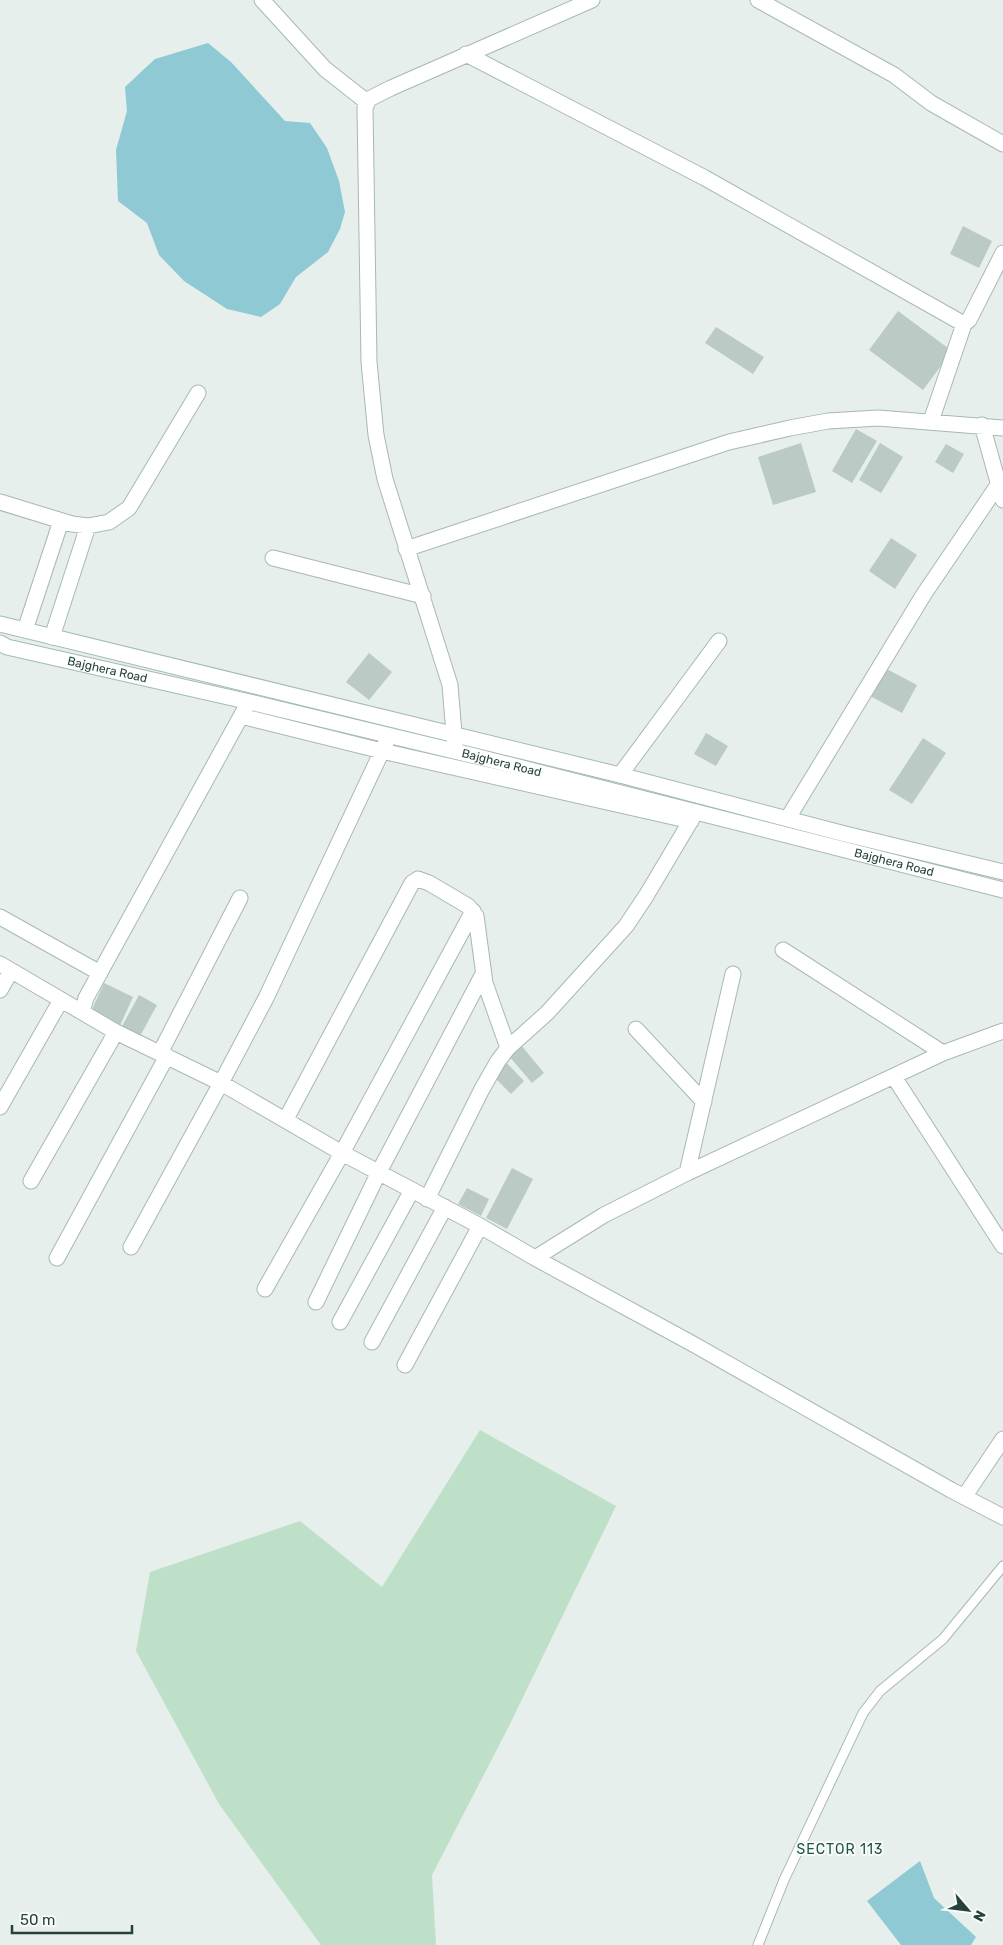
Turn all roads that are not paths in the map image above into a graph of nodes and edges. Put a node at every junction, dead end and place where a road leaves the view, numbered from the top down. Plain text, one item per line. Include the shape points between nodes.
1 (262, 0) edge
2 (592, 0) edge
3 (758, 0) edge
4 (466, 54) junction
5 (367, 102) junction
6 (1003, 144) edge
7 (1003, 253) edge
8 (964, 324) junction
9 (198, 393) dead end
10 (931, 421) junction
11 (982, 426) junction
12 (1003, 428) edge
13 (998, 485) junction
14 (1003, 500) edge
15 (0, 502) edge
16 (61, 521) junction
17 (88, 526) junction
18 (406, 549) junction
19 (273, 558) dead end
20 (423, 596) junction
21 (0, 624) edge
22 (25, 630) junction
23 (52, 636) junction
24 (720, 641) dead end
25 (0, 644) edge
26 (250, 702) junction
27 (241, 716) junction
28 (454, 734) junction
29 (389, 736) junction
30 (382, 751) junction
31 (456, 752) junction
32 (620, 774) junction
33 (694, 816) junction
34 (788, 818) junction
35 (1003, 872) edge
36 (1003, 890) edge
37 (240, 898) dead end
38 (474, 912) junction
39 (0, 917) edge
40 (783, 950) dead end
41 (6, 968) edge
42 (100, 973) junction
43 (483, 974) junction
44 (733, 974) dead end
45 (0, 990) edge
46 (61, 1000) junction
47 (82, 1012) junction
48 (636, 1029) dead end
49 (1003, 1031) edge
50 (116, 1032) junction
51 (508, 1048) junction
52 (943, 1053) junction
53 (163, 1055) junction
54 (894, 1077) junction
55 (221, 1083) junction
56 (704, 1102) junction
57 (0, 1108) edge
58 (286, 1119) junction
59 (342, 1153) junction
60 (379, 1172) junction
61 (687, 1173) junction
62 (31, 1182) dead end
63 (412, 1190) junction
64 (427, 1199) junction
65 (445, 1207) junction
66 (480, 1226) junction
67 (1003, 1246) edge
68 (131, 1247) dead end
69 (57, 1258) dead end
70 (535, 1258) junction
71 (264, 1289) dead end
72 (316, 1302) dead end
73 (340, 1322) dead end
74 (372, 1342) dead end
75 (405, 1365) dead end
76 (1003, 1439) edge
77 (964, 1497) junction
78 (1003, 1517) edge
79 (1003, 1566) edge
80 (758, 1945) edge

1 - 5 street via 325,69
2 - 4 street
3 - 6 street via 894,75 931,103
4 - 5 street
4 - 8 street via 705,178
5 - 18 street via 370,372 380,457
7 - 8 street
8 - 10 street
9 - 17 street via 129,508 109,522
10 - 11 street
10 - 18 street via 878,418 828,421 729,442
11 - 12 street
11 - 13 street
13 - 14 street
13 - 34 street via 924,594
15 - 16 street
16 - 17 street
16 - 22 street
17 - 23 street
18 - 20 street
19 - 20 street
20 - 28 street via 450,685
21 - 22 street, Bajghera Road
22 - 23 street, Bajghera Road
23 - 28 street, Bajghera Road
24 - 32 street
25 - 26 street, Bajghera Road
26 - 27 street
26 - 29 street, Bajghera Road
27 - 30 street
27 - 42 street
28 - 31 street
28 - 32 street, Bajghera Road
29 - 30 street
29 - 31 street, Bajghera Road
30 - 33 street
30 - 55 street via 274,981
31 - 33 street, Bajghera Road
32 - 34 street, Bajghera Road
33 - 36 street, Bajghera Road
33 - 51 street via 626,926 547,1013
34 - 35 street, Bajghera Road
37 - 53 street
38 - 43 street
38 - 58 street via 423,880 412,883
38 - 59 street
39 - 42 street
40 - 52 street
41 - 45 street
41 - 46 street
42 - 47 street
43 - 51 street
43 - 60 street
44 - 56 street
46 - 47 street
46 - 57 street
47 - 50 street
48 - 56 street
49 - 52 street
50 - 53 street
50 - 62 street
51 - 64 street via 482,1089
52 - 54 street
53 - 55 street
53 - 69 street
54 - 61 street
54 - 67 street
55 - 58 street
55 - 68 street
56 - 61 street
58 - 59 street
59 - 60 street
59 - 71 street
60 - 63 street
60 - 72 street
61 - 70 street via 604,1215
63 - 64 street
63 - 73 street
64 - 65 street
65 - 66 street
65 - 74 street
66 - 70 street
66 - 75 street
70 - 77 street
76 - 77 street
77 - 78 street
79 - 80 lane via 943,1638 880,1691 863,1713 784,1880

